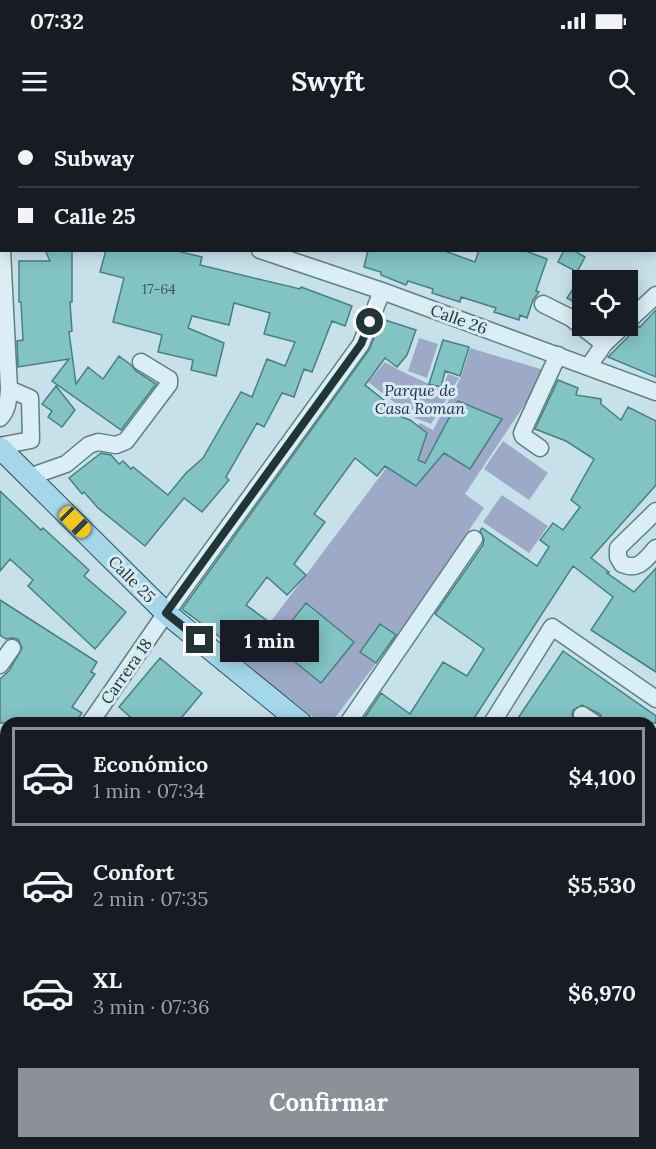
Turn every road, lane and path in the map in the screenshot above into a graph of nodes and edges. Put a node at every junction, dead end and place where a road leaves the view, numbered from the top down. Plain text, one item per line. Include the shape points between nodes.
1 (2, 252) edge
2 (266, 252) edge
3 (382, 291) junction
4 (656, 294) edge
5 (543, 304) dead end
6 (638, 311) edge
7 (612, 336) edge
8 (604, 344) junction
9 (558, 355) junction
10 (141, 362) dead end
11 (589, 366) junction
12 (9, 389) junction
13 (656, 392) edge
14 (0, 418) edge
15 (0, 447) edge
16 (540, 448) dead end
17 (29, 477) junction
18 (656, 511) edge
19 (474, 539) dead end
20 (656, 548) edge
21 (166, 613) junction
22 (12, 648) dead end
23 (0, 665) edge
24 (656, 699) edge
25 (94, 717) edge
26 (294, 717) edge
27 (352, 717) edge
28 (496, 717) edge

1 - 12 street
2 - 3 street, Calle 26
3 - 9 street, Calle 26
3 - 21 street, Carrera 18 via 361,344
4 - 6 street
5 - 8 street via 571,318
7 - 8 street
8 - 11 street
9 - 11 street, Calle 26
9 - 16 street via 522,433
10 - 17 street via 169,379 169,384 126,441 116,446 98,442 89,445 66,464
11 - 13 street, Calle 26
12 - 14 street
12 - 15 street via 30,398 31,440
15 - 17 main road, Calle 25
17 - 21 main road, Calle 25
18 - 20 street via 617,553 622,564 630,567 639,565
19 - 27 street
21 - 25 street, Carrera 18
21 - 26 main road, Calle 25
22 - 23 street
24 - 28 street via 552,627

